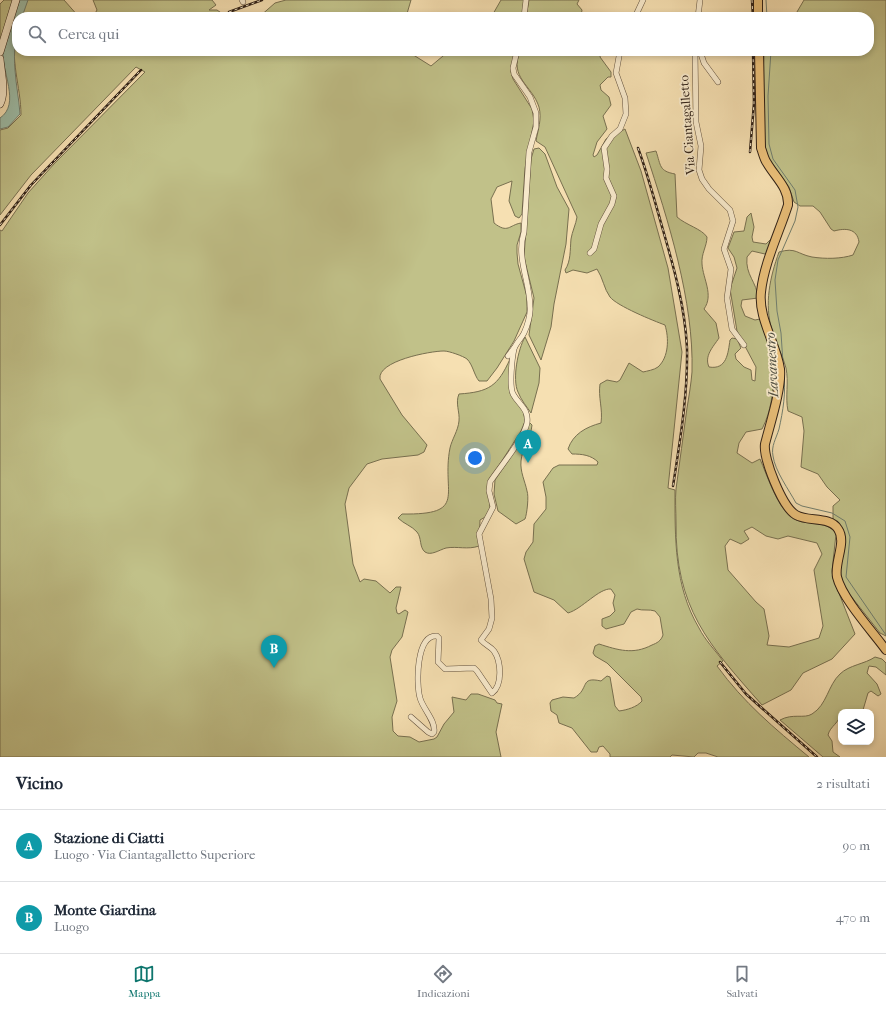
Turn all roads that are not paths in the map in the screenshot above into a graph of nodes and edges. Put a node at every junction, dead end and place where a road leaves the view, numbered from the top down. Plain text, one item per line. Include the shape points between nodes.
1 (16, 0) edge
2 (526, 0) edge
3 (642, 0) edge
4 (700, 0) edge
5 (758, 0) edge
6 (12, 12) edge
7 (525, 12) edge
8 (637, 12) edge
9 (699, 12) edge
10 (758, 12) edge
11 (12, 13) edge
12 (0, 52) edge
13 (516, 56) edge
14 (619, 56) edge
15 (696, 56) edge
16 (702, 56) edge
17 (759, 56) edge
18 (0, 59) edge
19 (718, 82) dead end
20 (0, 104) edge
21 (590, 254) dead end
22 (744, 345) dead end
23 (514, 348) junction
24 (508, 356) dead end
25 (886, 650) edge
26 (411, 717) dead end

1 - 6 main road
2 - 7 street
3 - 8 street
4 - 9 street
5 - 10 main road
11 - 12 main road
13 - 23 street via 514,74 530,98 536,113 536,127 529,152 524,232 520,244 530,309 524,333
14 - 21 street via 616,73 625,98 626,114 620,129 604,148 606,178 614,196
15 - 22 street, Via Ciantagalletto via 699,170 709,189 730,210 733,221 724,249 731,269 727,298 732,329
16 - 19 street, Via Ciantagalletto
17 - 25 main road via 761,148 766,162 779,179 788,199 786,212 763,277 761,293 761,306 774,345 780,376 765,444 765,455 776,487 793,513 800,517 825,521 837,527 841,533 836,571 840,585
18 - 20 main road via 3,90
23 - 24 street
23 - 26 street via 513,394 526,411 527,422 521,436 490,482 489,491 493,507 479,534 492,618 489,629 481,640 494,651 500,674 492,693 478,670 445,669 438,662 439,638 432,636 426,639 421,651 419,689 421,700 433,723 434,732 428,732

